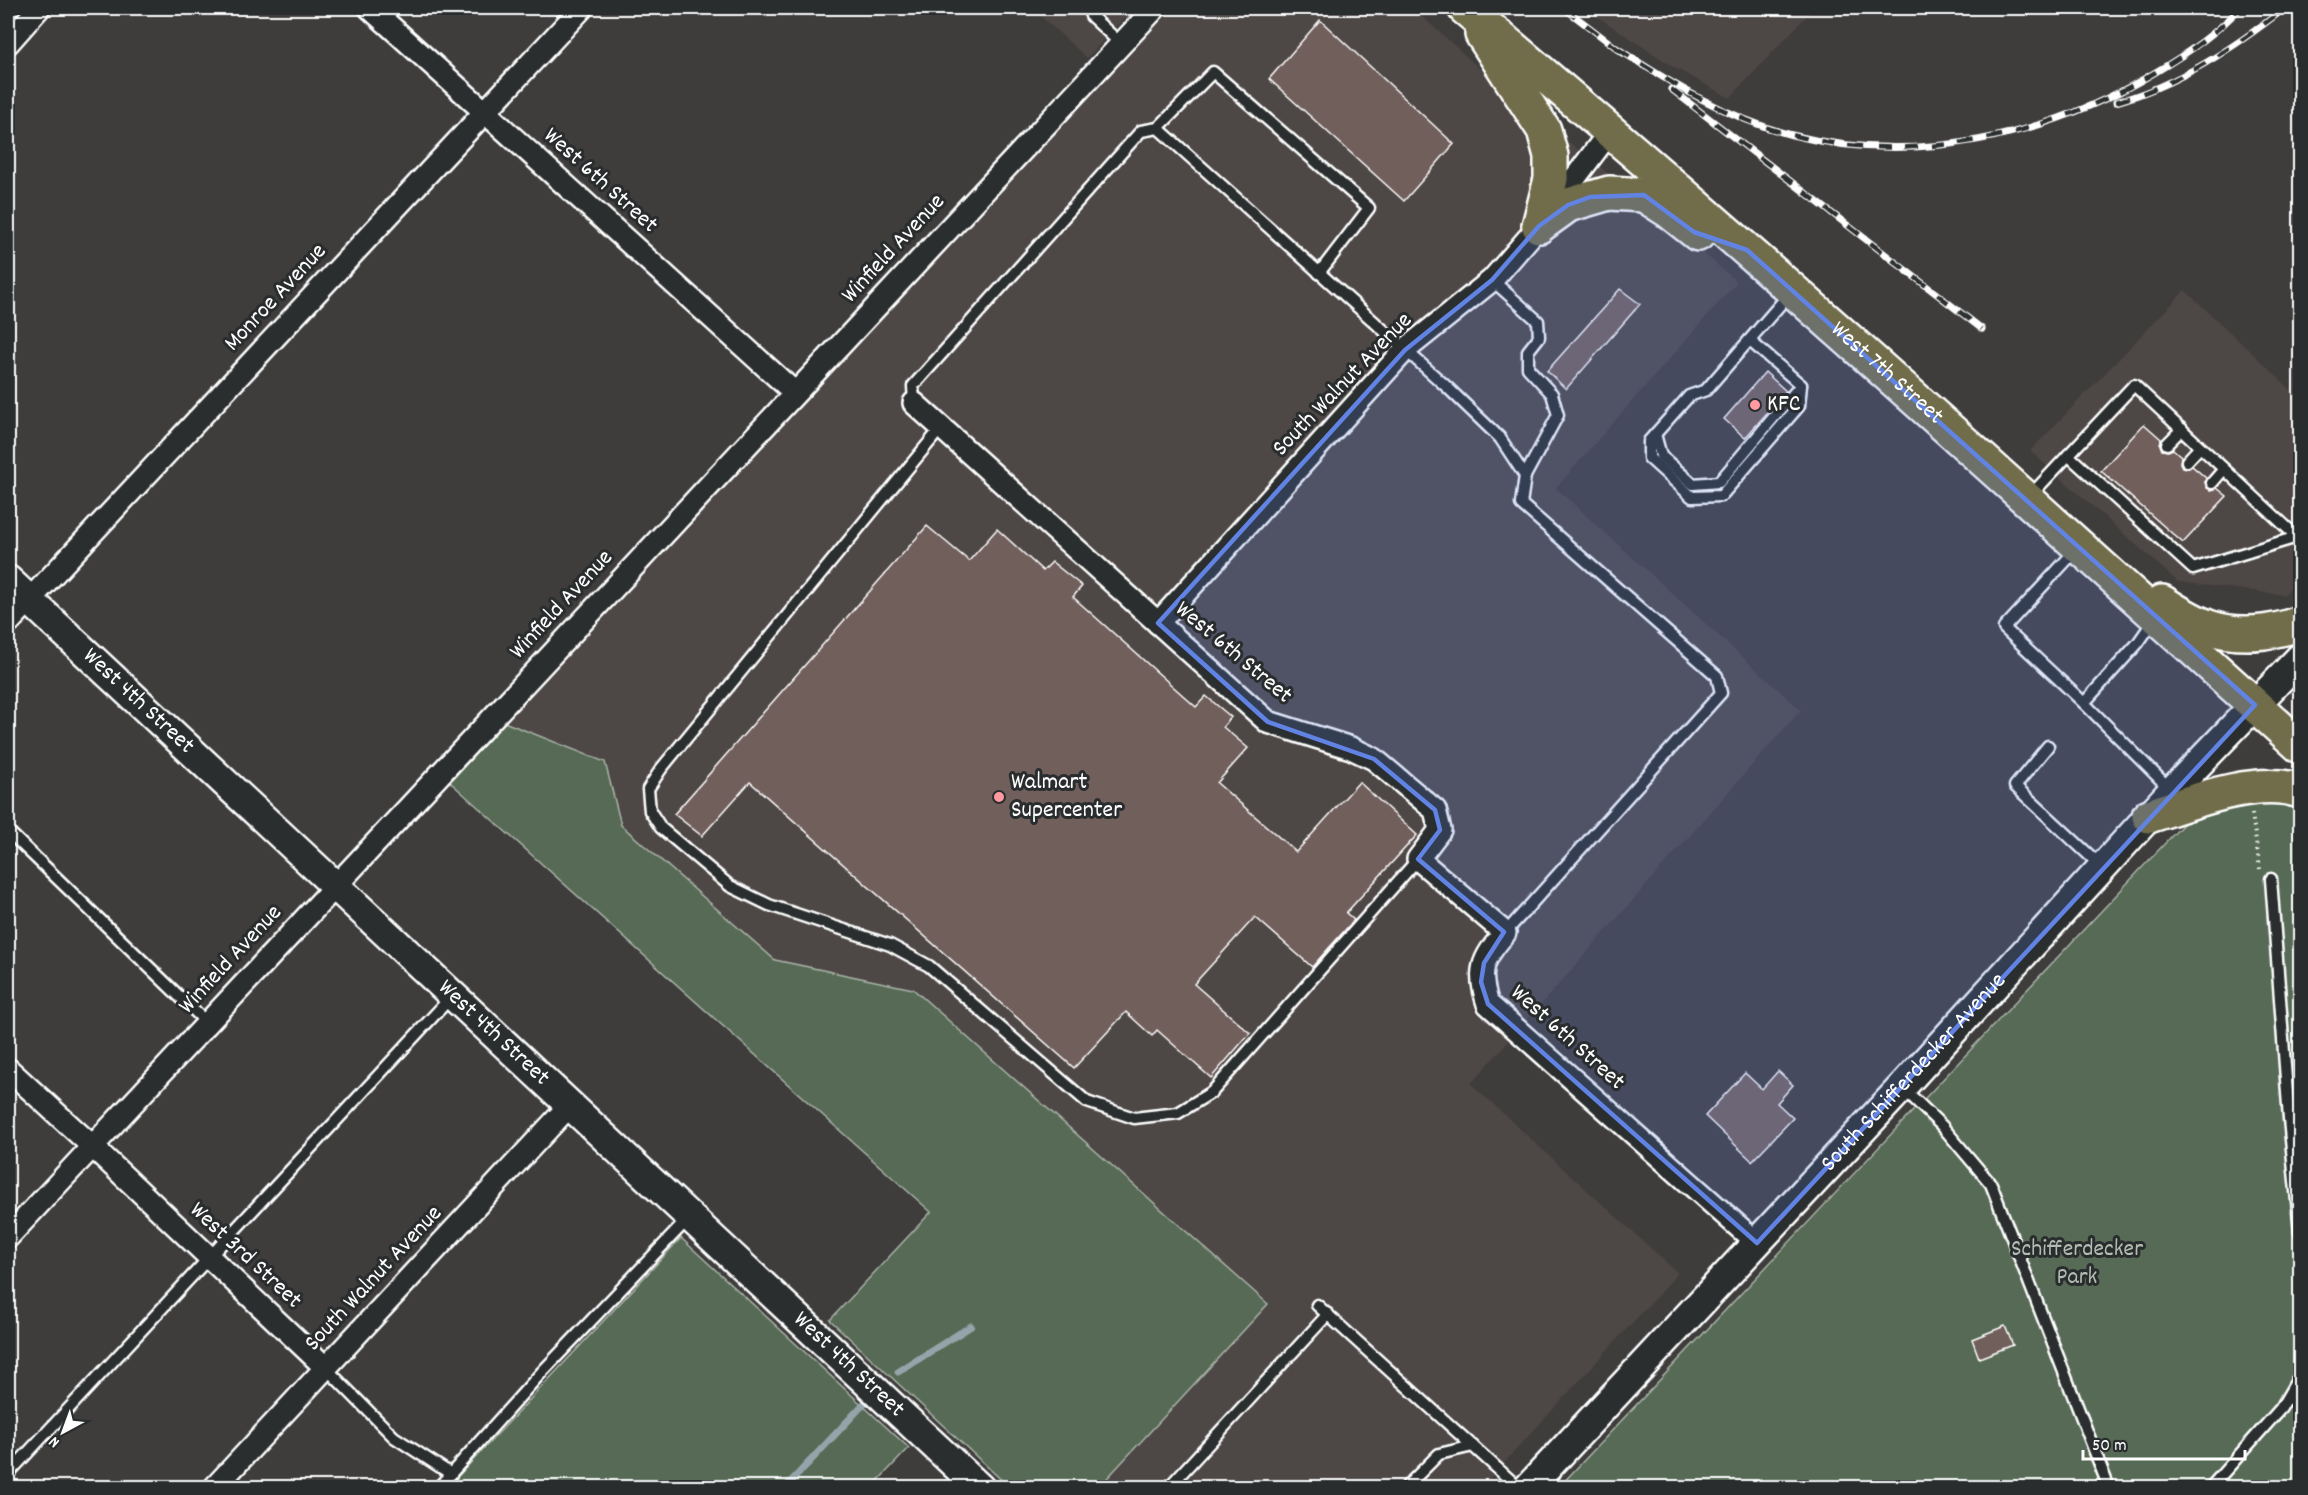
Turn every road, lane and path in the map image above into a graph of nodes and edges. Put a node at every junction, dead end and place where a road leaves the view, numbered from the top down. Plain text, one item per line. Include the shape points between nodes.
1 (39, 8) edge
2 (370, 8) edge
3 (582, 8) edge
4 (1089, 8) edge
5 (1155, 8) edge
6 (1465, 8) edge
7 (8, 43) edge
8 (1121, 44) junction
9 (486, 111) junction
10 (1158, 128) junction
11 (1611, 130) junction
12 (1539, 226) junction
13 (1747, 250) junction
14 (1319, 273) junction
15 (1492, 280) junction
16 (1792, 290) junction
17 (1749, 340) junction
18 (1405, 350) junction
19 (795, 393) junction
20 (914, 403) joint
21 (941, 428) junction
22 (2181, 429) junction
23 (2167, 444) dead end
24 (2200, 447) junction
25 (2068, 455) junction
26 (2187, 461) dead end
27 (2224, 469) junction
28 (1525, 476) junction
29 (2212, 483) dead end
30 (2026, 499) junction
31 (2299, 535) edge
32 (2079, 547) junction
33 (8, 580) edge
34 (2125, 588) junction
35 (29, 600) junction
36 (2156, 617) junction
37 (2301, 622) edge
38 (8, 623) edge
39 (1158, 623) junction
40 (2301, 658) edge
41 (2084, 703) junction
42 (2255, 705) junction
43 (2048, 746) dead end
44 (2301, 746) edge
45 (2172, 791) junction
46 (2301, 791) edge
47 (2252, 807) dead end
48 (2149, 816) junction
49 (8, 831) edge
50 (1418, 859) junction
51 (2103, 867) junction
52 (2271, 879) joint
53 (335, 885) junction
54 (1505, 933) junction
55 (453, 995) junction
56 (207, 1023) junction
57 (8, 1069) edge
58 (1902, 1087) junction
59 (570, 1105) junction
60 (92, 1146) junction
61 (690, 1217) junction
62 (2301, 1232) edge
63 (8, 1237) edge
64 (1757, 1244) junction
65 (209, 1258) junction
66 (1317, 1305) dead end
67 (1328, 1314) junction
68 (326, 1368) junction
69 (2301, 1375) edge
70 (1473, 1446) junction
71 (8, 1474) edge
72 (451, 1474) junction
73 (214, 1488) edge
74 (438, 1488) edge
75 (980, 1488) edge
76 (1168, 1488) edge
77 (1405, 1488) edge
78 (1519, 1488) edge
79 (1528, 1488) edge
80 (2109, 1488) edge
81 (2210, 1488) edge

1 - 7 street
2 - 9 street, West 6th Street
3 - 9 street, Monroe Avenue
4 - 8 lane via 1091,16
5 - 8 street, Winfield Avenue
6 - 11 main road, West 7th Street
6 - 12 main road via 1544,130 1551,156 1551,179
8 - 19 street, Winfield Avenue
9 - 19 street, West 6th Street
9 - 35 street, Monroe Avenue
10 - 14 lane
10 - 14 lane via 1213,72 1369,208
10 - 20 lane via 1141,131 913,386
11 - 12 street, South Walnut Avenue
11 - 13 main road, West 7th Street
12 - 13 main road via 1568,205 1590,197 1609,193 1644,195 1694,232 1716,243
12 - 15 street, South Walnut Avenue
13 - 16 main road, West 7th Street
14 - 18 lane
15 - 18 street, South Walnut Avenue
15 - 28 lane via 1538,321 1539,337 1527,351 1528,368 1552,394 1558,415
16 - 17 lane
16 - 30 main road, West 7th Street
17 - 17 lane via 1706,390 1689,396 1649,441 1649,458 1692,498 1721,496 1799,406 1801,385
18 - 28 lane via 1500,438
18 - 39 street, South Walnut Avenue
19 - 53 street, Winfield Avenue
20 - 21 street, West 6th Street
21 - 39 street, West 6th Street
21 - 50 lane via 661,769 648,789 650,811 661,828 730,886 769,905 890,945 929,966 1087,1102 1134,1118 1178,1113 1212,1092
22 - 23 lane
22 - 24 lane
22 - 25 lane via 2134,385
24 - 26 lane
24 - 27 lane
25 - 30 lane
25 - 31 lane via 2141,513 2193,568
27 - 29 lane
27 - 31 lane
28 - 54 lane via 1521,504 1717,676 1721,693
30 - 32 main road, West 7th Street
32 - 34 main road, West 7th Street
32 - 41 lane via 2004,628
33 - 35 street, West 4th Street
34 - 36 main road, West 7th Street
34 - 37 main road via 2150,594 2198,624 2221,632 2273,631
35 - 38 street, Monroe Avenue
35 - 53 street, West 4th Street
36 - 41 lane
36 - 42 main road, West 7th Street
39 - 50 street, West 6th Street via 1268,723 1351,748 1374,759 1435,810 1440,830
40 - 42 street, South Schifferdecker Avenue
41 - 45 lane
42 - 44 main road, West 7th Street
42 - 45 street, South Schifferdecker Avenue
43 - 51 lane via 2015,786
45 - 48 street, South Schifferdecker Avenue
46 - 48 main road via 2254,787
47 - 52 path via 2260,872
48 - 51 street, South Schifferdecker Avenue
49 - 56 lane
50 - 54 street
51 - 58 street, South Schifferdecker Avenue
52 - 62 lane
53 - 55 street, West 4th Street
53 - 56 street, Winfield Avenue
54 - 64 street, West 6th Street via 1484,963 1481,982 1488,1004
55 - 59 street, West 4th Street
55 - 65 lane
56 - 60 street, Winfield Avenue
57 - 60 street, West 3rd Street
58 - 64 street, South Schifferdecker Avenue
58 - 80 lane via 1942,1126 1991,1184
59 - 61 street, West 4th Street
59 - 68 street, South Walnut Avenue
60 - 63 street, Winfield Avenue
60 - 65 street, West 3rd Street
61 - 72 lane
61 - 75 street, West 4th Street
64 - 79 street, South Schifferdecker Avenue
65 - 68 street, West 3rd Street
65 - 71 lane
66 - 67 lane
67 - 70 lane
67 - 76 lane
68 - 72 lane, West 3rd Street via 394,1437
68 - 73 street, South Walnut Avenue
69 - 81 lane via 2281,1408
70 - 77 lane via 1439,1454
70 - 78 lane
72 - 74 lane

